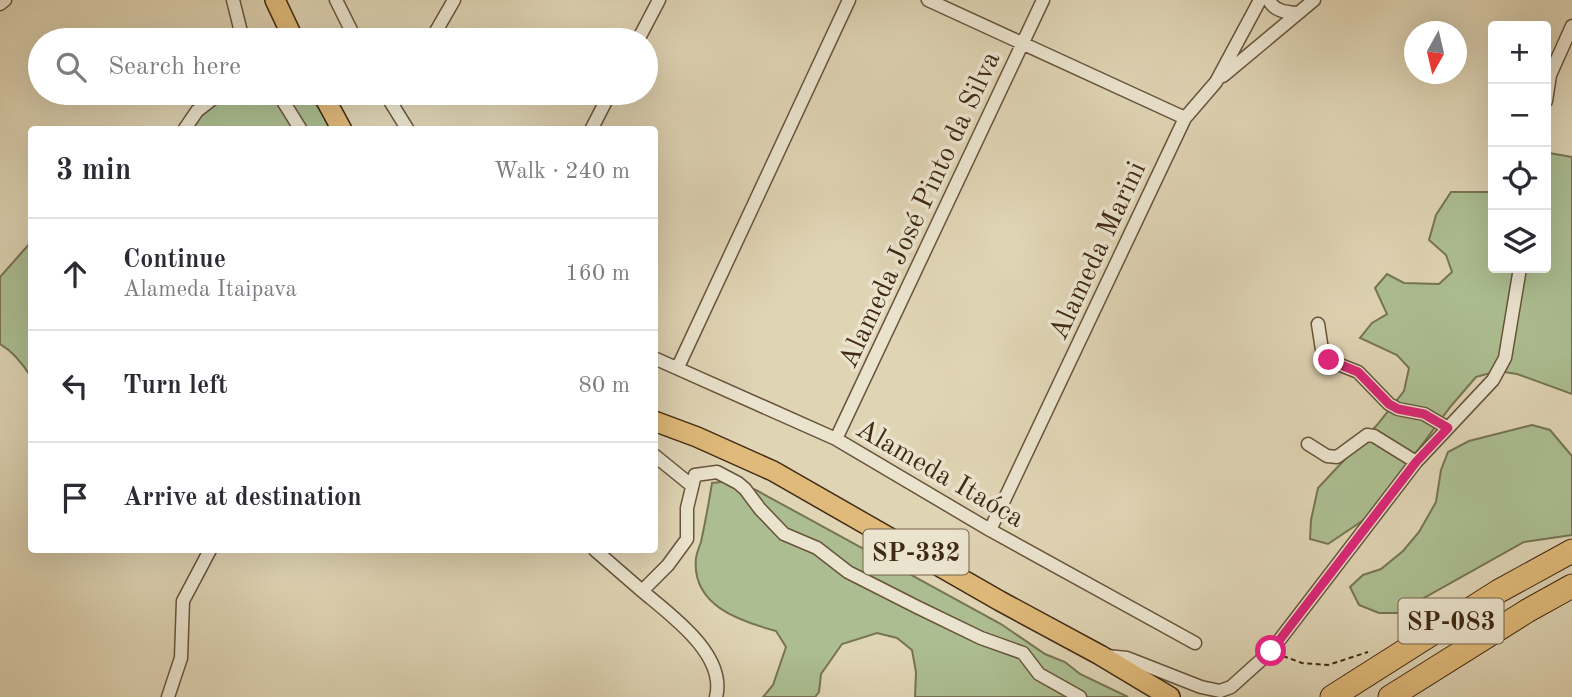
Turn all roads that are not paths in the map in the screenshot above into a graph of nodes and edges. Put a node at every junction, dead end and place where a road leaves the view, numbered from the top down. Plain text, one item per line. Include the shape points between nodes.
1 (5, 0) edge
2 (233, 0) edge
3 (275, 0) edge
4 (336, 0) edge
5 (454, 0) edge
6 (659, 0) edge
7 (849, 0) edge
8 (928, 0) edge
9 (1044, 0) edge
10 (1247, 0) edge
11 (1260, 0) edge
12 (1269, 0) edge
13 (1314, 0) edge
14 (0, 4) edge
15 (1296, 13) junction
16 (1251, 16) junction
17 (1572, 26) edge
18 (240, 28) edge
19 (288, 28) edge
20 (350, 28) edge
21 (438, 28) edge
22 (644, 28) edge
23 (1024, 44) junction
24 (1216, 82) junction
25 (1549, 84) edge
26 (204, 105) edge
27 (285, 105) edge
28 (328, 105) edge
29 (394, 105) edge
30 (604, 105) edge
31 (1185, 118) junction
32 (187, 126) edge
33 (299, 126) edge
34 (340, 126) edge
35 (406, 126) edge
36 (593, 126) edge
37 (1519, 273) edge
38 (1318, 324) dead end
39 (658, 360) edge
40 (678, 368) junction
41 (658, 422) edge
42 (1448, 428) junction
43 (836, 439) junction
44 (1308, 444) dead end
45 (658, 458) edge
46 (1416, 462) junction
47 (691, 485) junction
48 (990, 530) junction
49 (1572, 551) edge
50 (208, 553) edge
51 (598, 553) edge
52 (1572, 586) edge
53 (642, 591) junction
54 (1195, 643) dead end
55 (1100, 655) junction
56 (167, 697) edge
57 (716, 697) edge
58 (1080, 697) edge
59 (1170, 697) edge
60 (1332, 697) edge
61 (1390, 697) edge

1 - 14 street
2 - 18 street
3 - 19 main road
4 - 20 street
5 - 21 street
6 - 22 street
7 - 40 street
8 - 23 street
9 - 23 street, Alameda José Pinto da Silva
10 - 16 street
11 - 16 street, Alameda Marini
12 - 15 street via 1282,11
13 - 15 street
15 - 24 street
16 - 24 street, Alameda Marini
17 - 25 street
23 - 31 street
23 - 43 street, Alameda José Pinto da Silva
24 - 31 street, Alameda Marini
26 - 32 street
27 - 33 street
28 - 34 main road
29 - 35 street
30 - 36 street
31 - 48 street, Alameda Marini
37 - 42 street via 1505,358 1493,380
38 - 42 street via 1325,359 1358,372 1389,404 1424,414
39 - 40 street, Alameda Itaóca
40 - 43 street, Alameda Itaóca
41 - 55 main road, SP-332 via 773,471
42 - 46 street
43 - 48 street, Alameda Itaóca
44 - 46 street via 1337,457 1362,437 1374,436
45 - 47 street
46 - 55 street via 1271,651 1231,687 1220,691 1201,687 1127,658
47 - 53 street via 687,539
47 - 58 street via 695,475 717,472 738,483 784,534 817,548 848,572 917,607 1023,653 1039,674
48 - 54 street, Alameda Itaóca
49 - 60 highway, SP-083 via 1499,591
50 - 56 street via 183,601 181,658
51 - 53 street
52 - 61 highway, SP-083
53 - 57 street via 682,624 709,658 719,685
55 - 59 main road, SP-332

